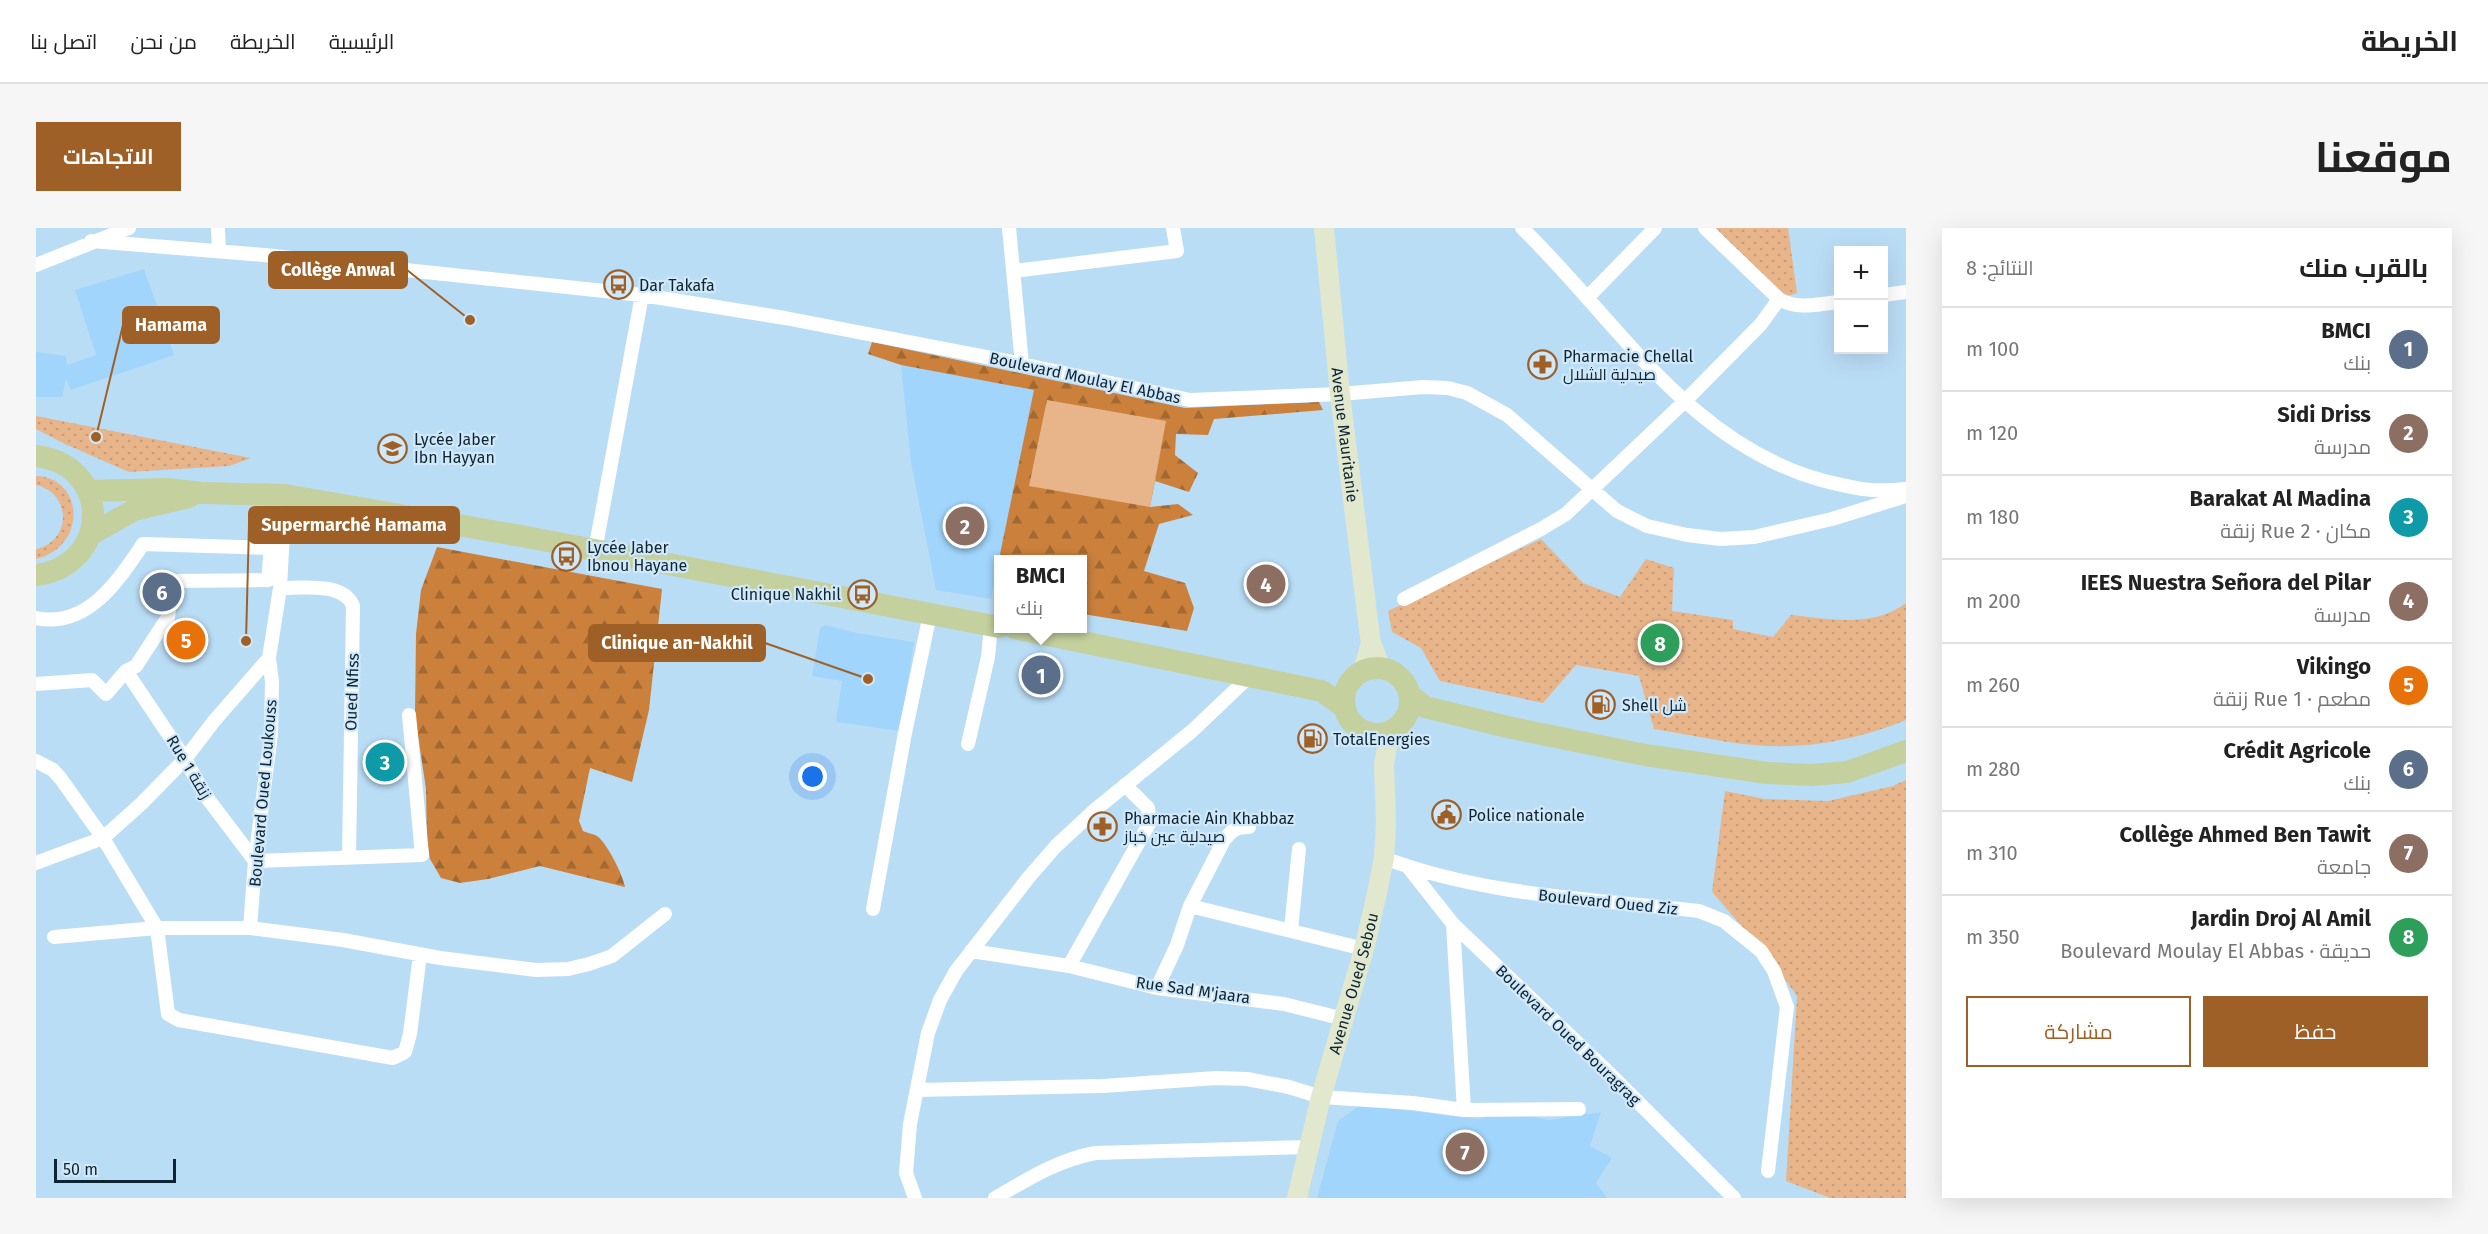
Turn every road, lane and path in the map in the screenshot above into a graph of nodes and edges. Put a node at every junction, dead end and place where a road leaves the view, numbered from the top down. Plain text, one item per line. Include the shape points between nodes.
1 (129, 228) edge
2 (218, 228) edge
3 (1009, 228) edge
4 (1173, 228) edge
5 (1324, 228) edge
6 (1522, 228) edge
7 (1655, 228) edge
8 (1705, 228) edge
9 (91, 241) junction
10 (219, 251) junction
11 (36, 265) edge
12 (1014, 271) junction
13 (1906, 292) edge
14 (1888, 294) edge
15 (642, 295) junction
16 (1587, 298) junction
17 (1779, 299) junction
18 (1834, 302) edge
19 (1022, 364) junction
20 (1340, 394) junction
21 (1684, 402) junction
22 (36, 456) edge
23 (1906, 489) edge
24 (88, 491) junction
25 (1592, 491) junction
26 (202, 493) junction
27 (285, 495) junction
28 (1906, 496) edge
29 (90, 535) junction
30 (594, 551) junction
31 (36, 575) edge
32 (280, 588) junction
33 (1404, 599) dead end
34 (930, 614) junction
35 (36, 618) edge
36 (994, 627) edge
37 (994, 631) edge
38 (1039, 633) edge
39 (269, 658) junction
40 (126, 671) junction
41 (1365, 673) junction
42 (1251, 675) junction
43 (36, 684) edge
44 (1322, 691) junction
45 (1414, 705) junction
46 (1344, 707) junction
47 (409, 715) dead end
48 (1382, 733) junction
49 (968, 744) dead end
50 (1906, 751) edge
51 (185, 759) junction
52 (37, 761) edge
53 (1125, 785) junction
54 (1249, 827) dead end
55 (103, 838) junction
56 (1299, 849) dead end
57 (349, 858) junction
58 (1384, 858) junction
59 (255, 861) junction
60 (36, 863) edge
61 (1408, 867) junction
62 (1190, 906) junction
63 (873, 909) dead end
64 (665, 914) dead end
65 (1453, 924) junction
66 (157, 928) junction
67 (250, 928) junction
68 (1291, 930) junction
69 (54, 937) dead end
70 (1364, 949) junction
71 (970, 951) junction
72 (420, 955) junction
73 (1069, 966) junction
74 (1157, 988) junction
75 (1344, 1019) junction
76 (917, 1090) junction
77 (1321, 1097) junction
78 (1579, 1109) dead end
79 (1464, 1110) junction
80 (1308, 1147) junction
81 (1768, 1171) dead end
82 (915, 1198) edge
83 (995, 1198) edge
84 (1297, 1198) edge
85 (1734, 1198) edge

1 - 9 street
2 - 10 street
3 - 12 street
4 - 12 street via 1177,251
5 - 20 street, Avenue Mauritanie
6 - 16 street
7 - 16 street
8 - 17 street
9 - 10 street, Boulevard Moulay El Abbas
9 - 11 street
10 - 15 street, Boulevard Moulay El Abbas
12 - 19 street
13 - 14 street
15 - 19 street, Boulevard Moulay El Abbas
15 - 30 street
16 - 21 street
17 - 18 street via 1797,306
17 - 21 street via 1761,324
19 - 20 street, Boulevard Moulay El Abbas via 1190,399
20 - 25 street, Boulevard Moulay El Abbas via 1423,387 1467,393 1508,415
20 - 41 street, Avenue Mauritanie via 1371,643
21 - 23 street via 1742,445 1806,475 1865,491
21 - 25 street
22 - 24 main road via 52,458 74,471
24 - 26 main road via 166,489
24 - 29 main road via 93,513
25 - 28 street, Boulevard Moulay El Abbas via 1617,511 1647,526 1721,539 1754,537
25 - 33 street via 1541,529
26 - 27 main road
26 - 29 main road via 134,510
27 - 30 main road
27 - 32 street, Boulevard Oued Loukouss
29 - 31 main road via 68,564
30 - 34 main road
32 - 39 street, Boulevard Oued Loukouss
32 - 57 street, Oued Nfiss via 336,591 345,594 353,606
34 - 36 main road
34 - 63 street
35 - 40 street via 49,620 85,611 117,584 143,544 271,548 268,580 174,581 168,617 136,666
37 - 49 street
38 - 42 main road
39 - 51 street, Boulevard Oued Loukouss
39 - 59 street, Boulevard Oued Loukouss via 271,734
40 - 43 street via 106,694 92,680
40 - 51 street, Rue 1 زنقة
41 - 44 main road
41 - 45 main road via 1391,671 1400,677
41 - 46 main road via 1345,693
42 - 44 main road
42 - 53 street
44 - 46 main road
45 - 48 main road via 1403,721
45 - 50 main road via 1645,755 1767,773 1810,775 1847,771
46 - 48 main road via 1361,730
47 - 57 street via 422,855
48 - 58 street, Avenue Oued Sebou
51 - 55 street, Boulevard Oued Loukouss
51 - 59 street, Rue 1 زنقة via 205,795
52 - 55 street via 53,770
53 - 71 street via 1056,846
53 - 73 street via 1148,808 1150,822
54 - 62 street via 1232,830 1224,840
55 - 60 street, Boulevard Oued Loukouss
55 - 66 street
56 - 68 street
57 - 59 street
58 - 61 street, Boulevard Oued Ziz
58 - 70 street, Avenue Oued Sebou
59 - 67 street, Boulevard Oued Loukouss
61 - 65 street, Boulevard Oued Bouragrag
61 - 81 street, Boulevard Oued Ziz via 1520,893 1700,911 1724,921 1761,951 1774,971 1787,1007
62 - 68 street
62 - 74 street
64 - 72 street via 612,956 568,969 536,970
65 - 79 street
65 - 85 street, Boulevard Oued Bouragrag
66 - 67 street
66 - 69 street
66 - 72 street via 168,1014 179,1020 393,1058 405,1052 410,1034
67 - 72 street
68 - 70 street
70 - 75 street, Avenue Oued Sebou
71 - 73 street, Rue Sad M'jaara
71 - 76 street via 940,1000 928,1033
73 - 74 street, Rue Sad M'jaara
74 - 75 street, Rue Sad M'jaara via 1284,1004
75 - 77 street, Avenue Oued Sebou
76 - 77 street via 1103,1086 1216,1077 1289,1087
76 - 82 street via 906,1153 906,1173
77 - 79 street
77 - 80 street, Avenue Oued Sebou
78 - 79 street
80 - 83 street via 1095,1152 1050,1166
80 - 84 street, Avenue Oued Sebou

